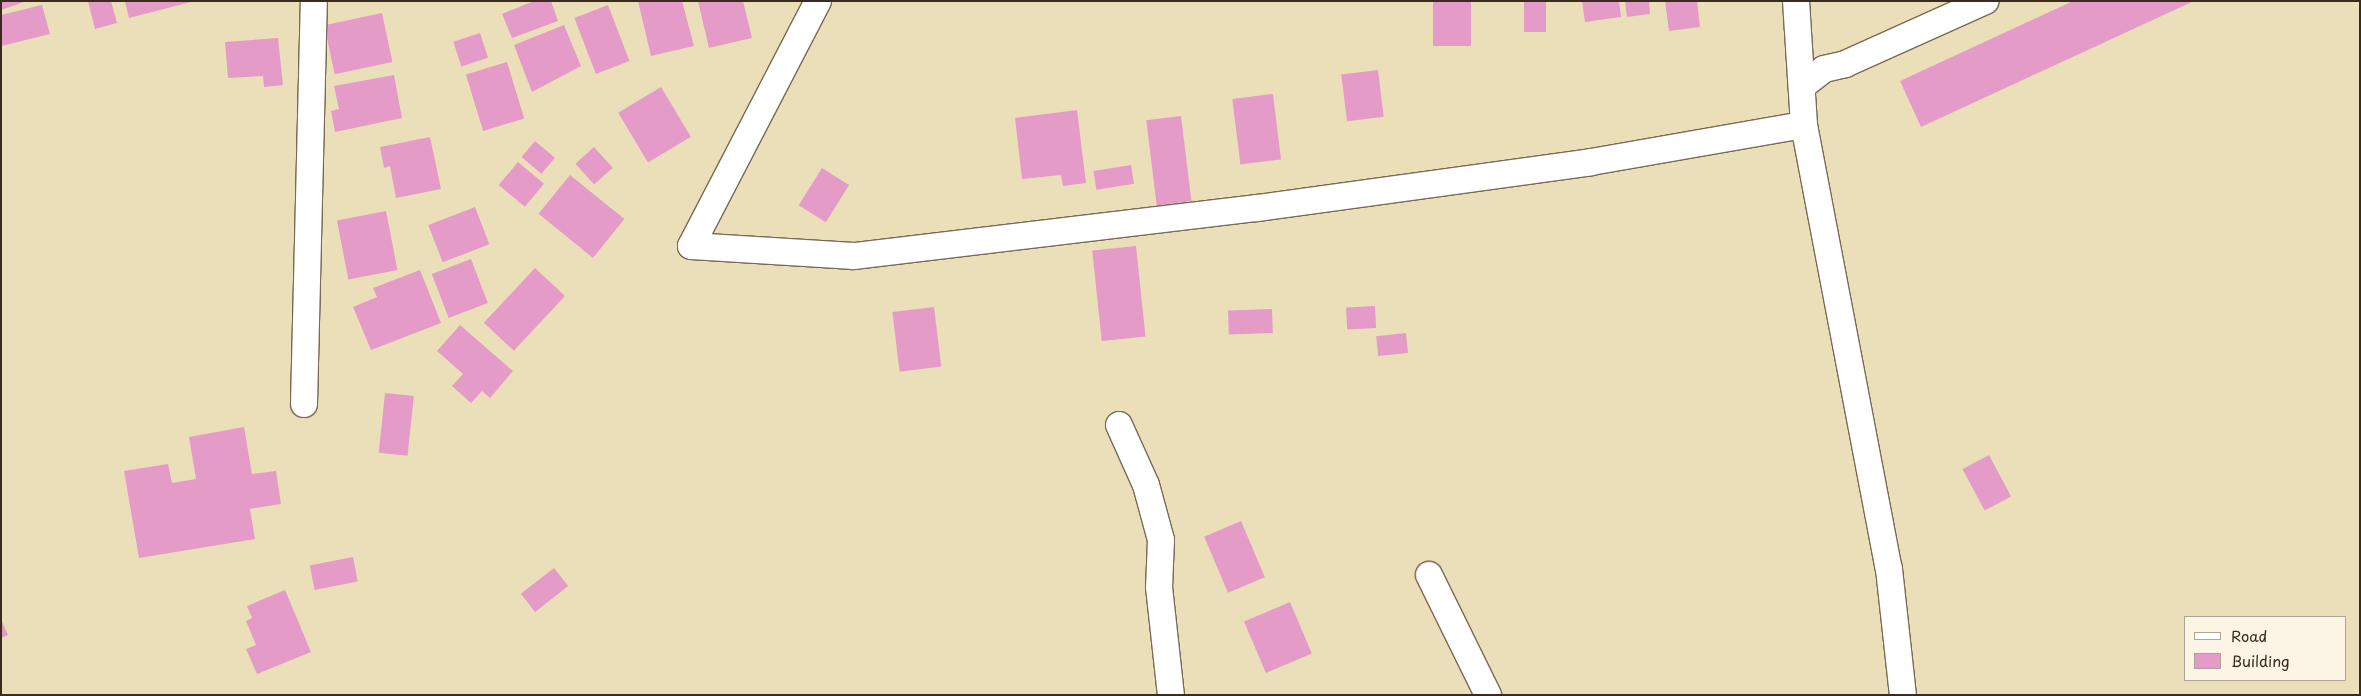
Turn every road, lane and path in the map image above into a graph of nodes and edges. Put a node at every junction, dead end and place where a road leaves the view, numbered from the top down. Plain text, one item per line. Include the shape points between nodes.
1 (314, 1) edge
2 (818, 1) edge
3 (1796, 1) edge
4 (1985, 1) edge
5 (1804, 84) junction
6 (1804, 125) junction
7 (304, 404) dead end
8 (1119, 425) dead end
9 (1429, 575) dead end
10 (1171, 695) edge
11 (1488, 695) edge
12 (1903, 695) edge

1 - 7 street via 302,349
2 - 6 street via 691,246 863,255 1082,231 1572,165
3 - 5 street
4 - 5 street via 1845,64 1824,68
5 - 6 street
6 - 12 street via 1889,569
8 - 10 street via 1146,485 1161,540 1159,588
9 - 11 street

